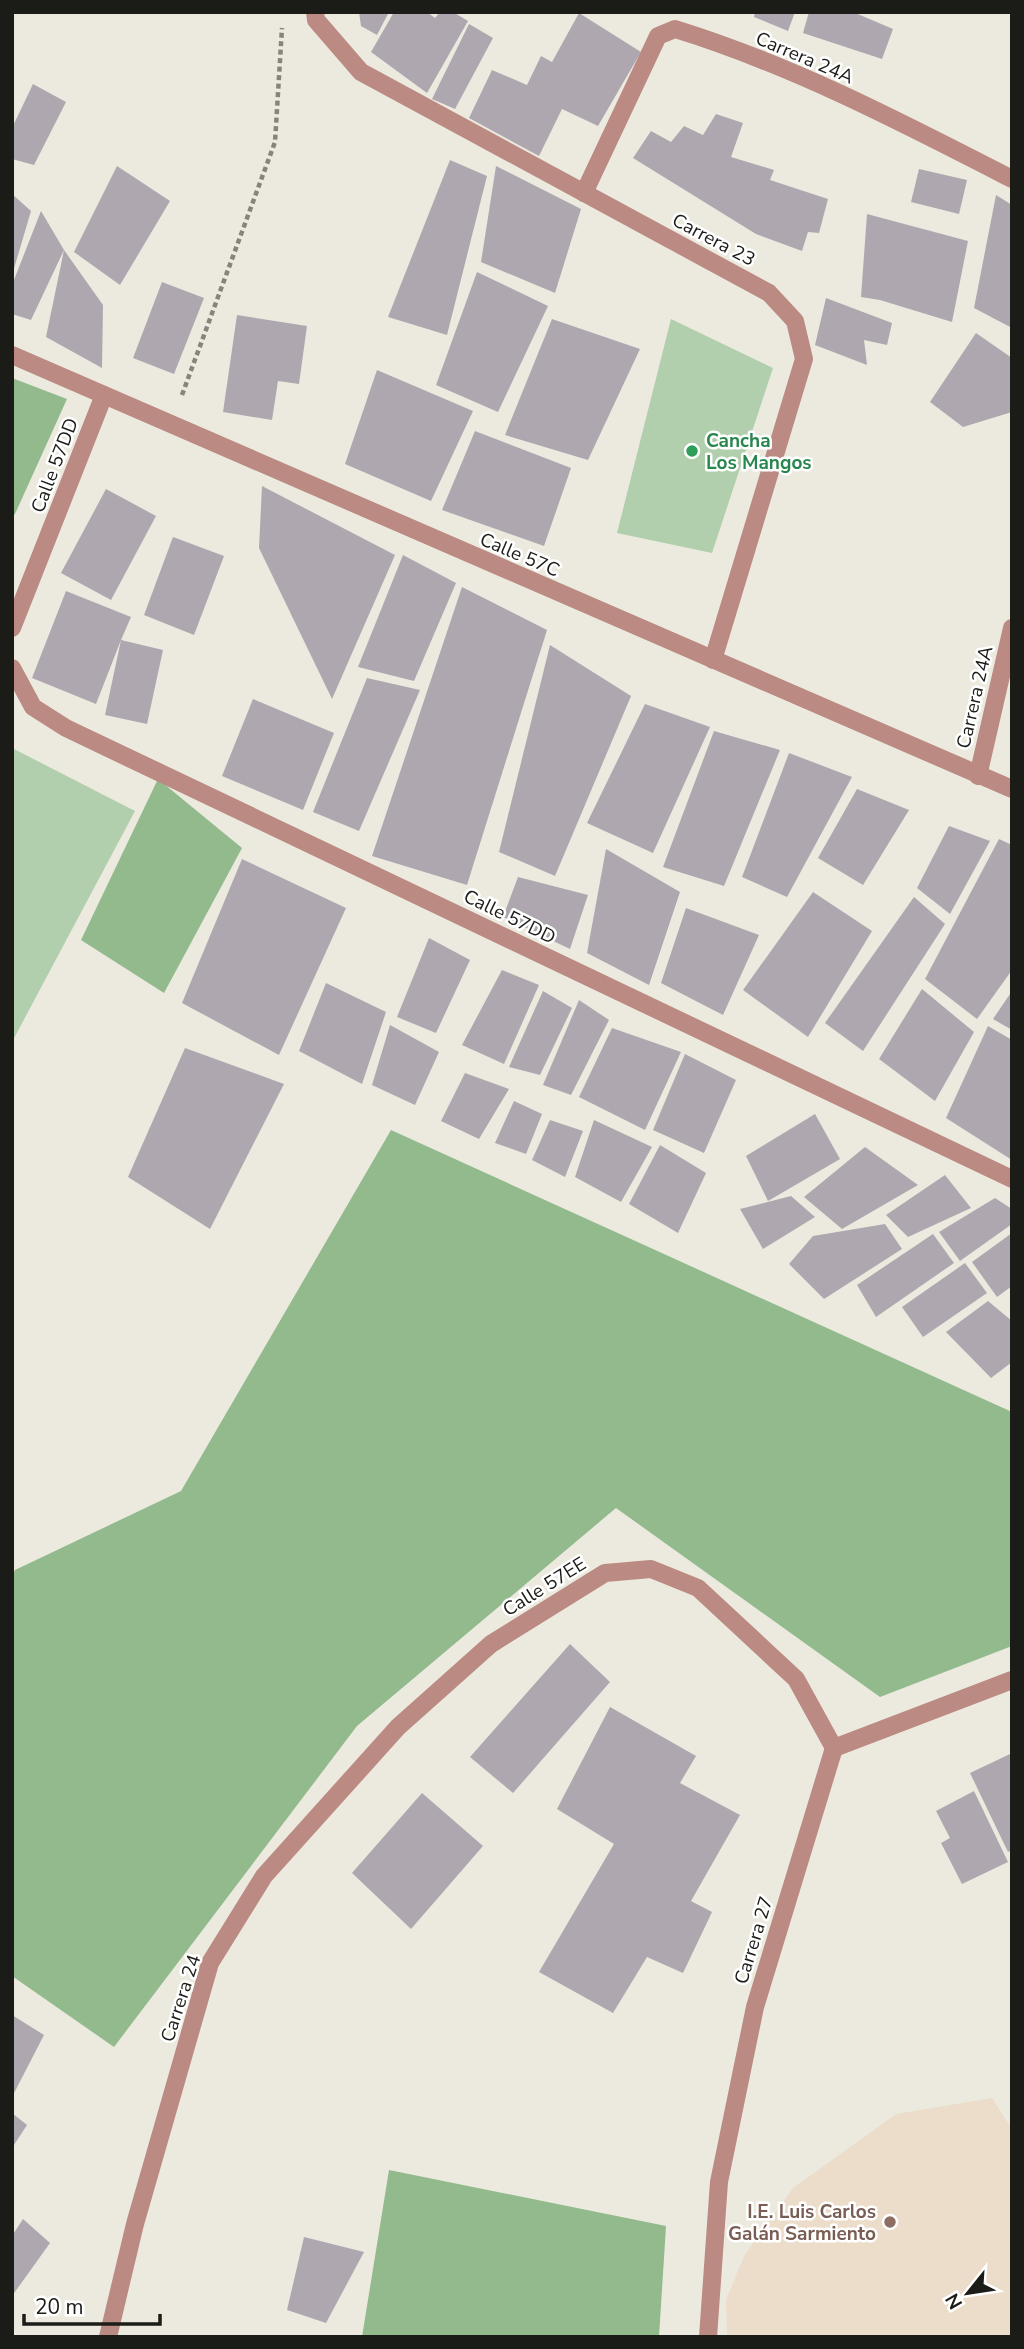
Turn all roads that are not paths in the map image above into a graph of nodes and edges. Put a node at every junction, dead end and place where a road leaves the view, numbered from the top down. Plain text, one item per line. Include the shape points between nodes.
1 (315, 12) edge
2 (1012, 179) edge
3 (584, 193) junction
4 (12, 355) edge
5 (104, 395) junction
6 (12, 628) edge
7 (1012, 628) edge
8 (713, 660) junction
9 (12, 668) edge
10 (978, 776) junction
11 (1012, 789) edge
12 (1012, 1179) edge
13 (1012, 1680) edge
14 (398, 1727) joint
15 (834, 1748) junction
16 (108, 2337) edge
17 (708, 2337) edge

1 - 3 street, Carrera 23 via 316,20 361,72
2 - 3 street, Carrera 24A via 780,67 675,29 658,36
3 - 8 street, Carrera 23 via 769,293 794,321 804,359
4 - 5 street, Calle 57C
5 - 6 street, Calle 57DD
5 - 8 street, Calle 57C
7 - 10 street, Carrera 24A
8 - 10 street, Calle 57C
9 - 12 street, Calle 57DD via 33,707 66,727
10 - 11 street, Calle 57C
13 - 15 street
14 - 15 street, Calle 57EE via 491,1644 605,1573 651,1569 698,1588 796,1679
14 - 16 street, Carrera 24 via 264,1876 210,1963 135,2224
15 - 17 street, Carrera 27 via 755,2007 719,2182

